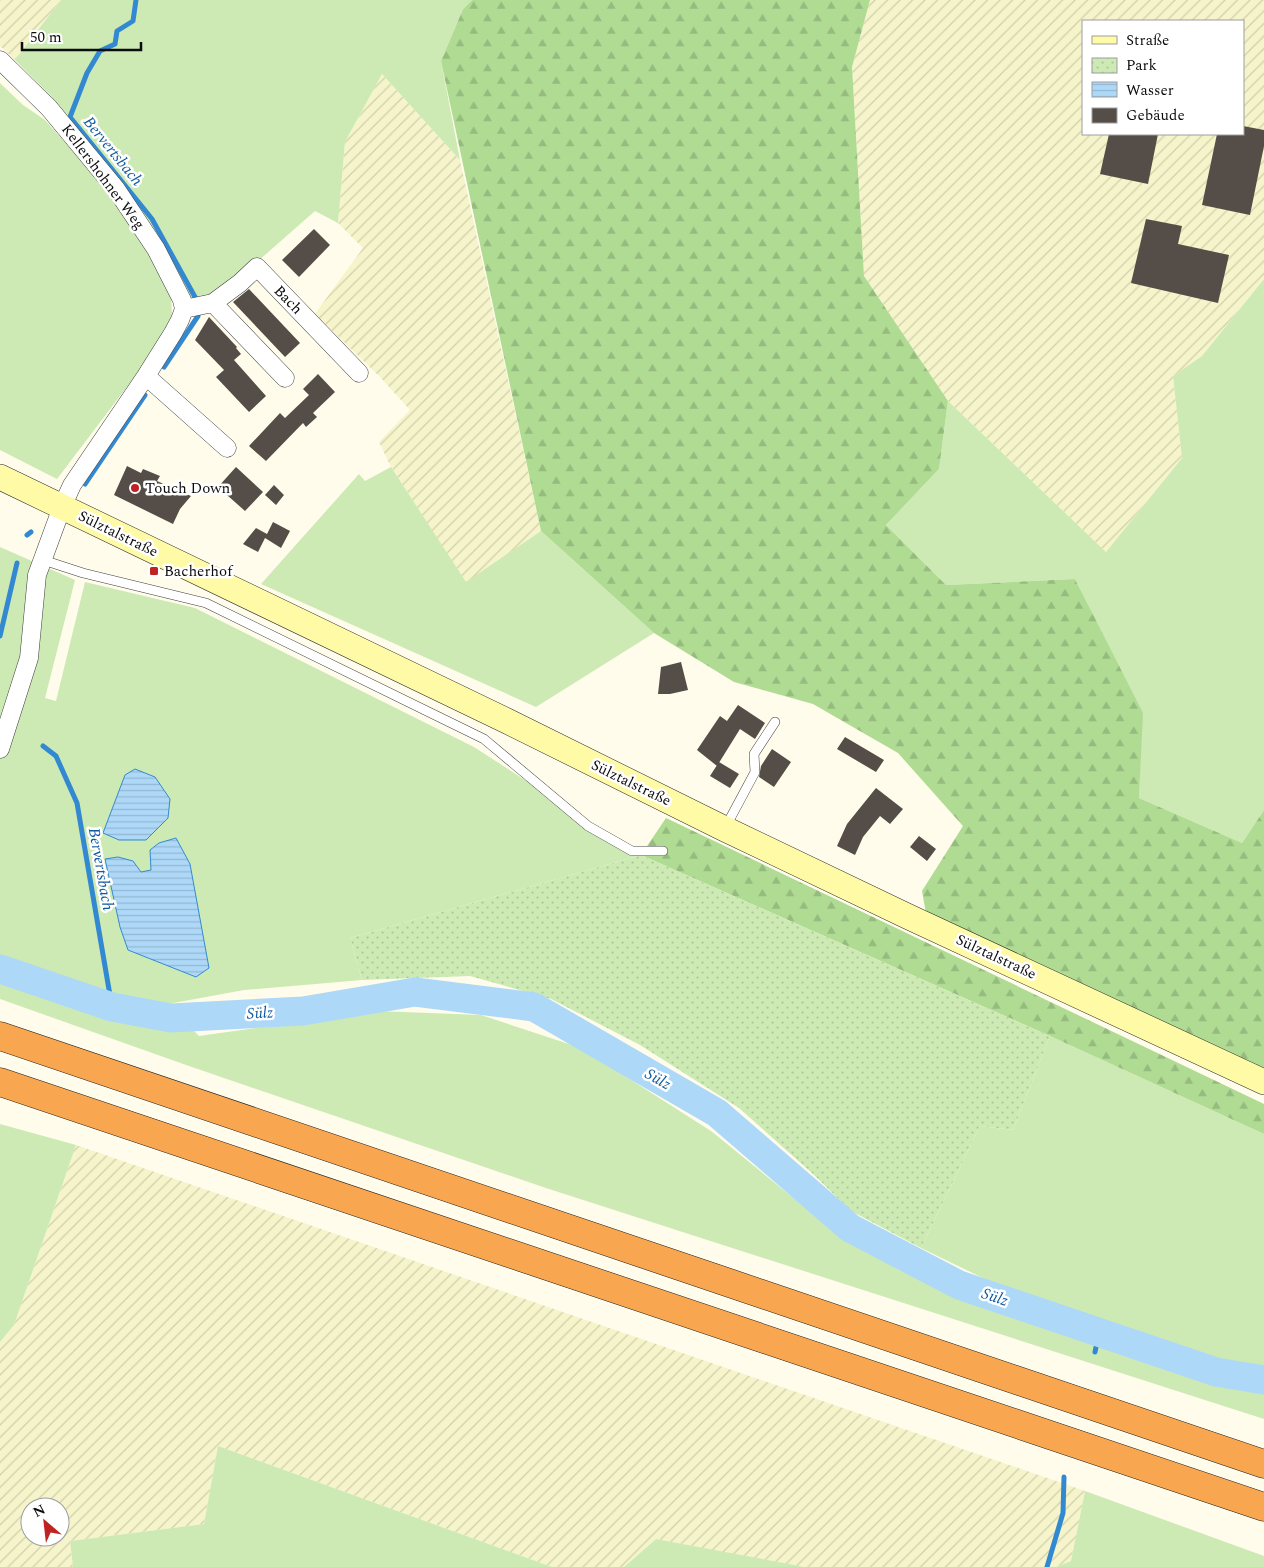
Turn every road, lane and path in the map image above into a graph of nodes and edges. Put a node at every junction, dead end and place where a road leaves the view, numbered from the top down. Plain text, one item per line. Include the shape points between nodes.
1 (0, 60) edge
2 (213, 303) junction
3 (184, 309) junction
4 (359, 373) dead end
5 (146, 376) junction
6 (285, 378) dead end
7 (227, 448) dead end
8 (0, 478) edge
9 (62, 507) junction
10 (43, 560) junction
11 (774, 722) dead end
12 (0, 749) edge
13 (725, 830) junction
14 (663, 851) dead end
15 (0, 1036) edge
16 (0, 1082) edge
17 (1264, 1082) edge
18 (1264, 1464) edge
19 (1264, 1507) edge

1 - 3 street, Kellershohner Weg via 49,108 116,190 156,249
2 - 3 street, Bach
2 - 4 street, Bach via 257,268
2 - 6 street
3 - 5 street
5 - 7 street
5 - 9 street via 72,485
8 - 9 main road, Sülztalstraße
9 - 10 street
9 - 13 main road, Sülztalstraße via 507,721
10 - 12 street via 37,574 29,658
10 - 14 lane via 83,574 206,603 484,740 588,826 632,851
11 - 13 lane via 754,754 755,772
13 - 17 main road, Sülztalstraße
15 - 18 highway
16 - 19 highway

